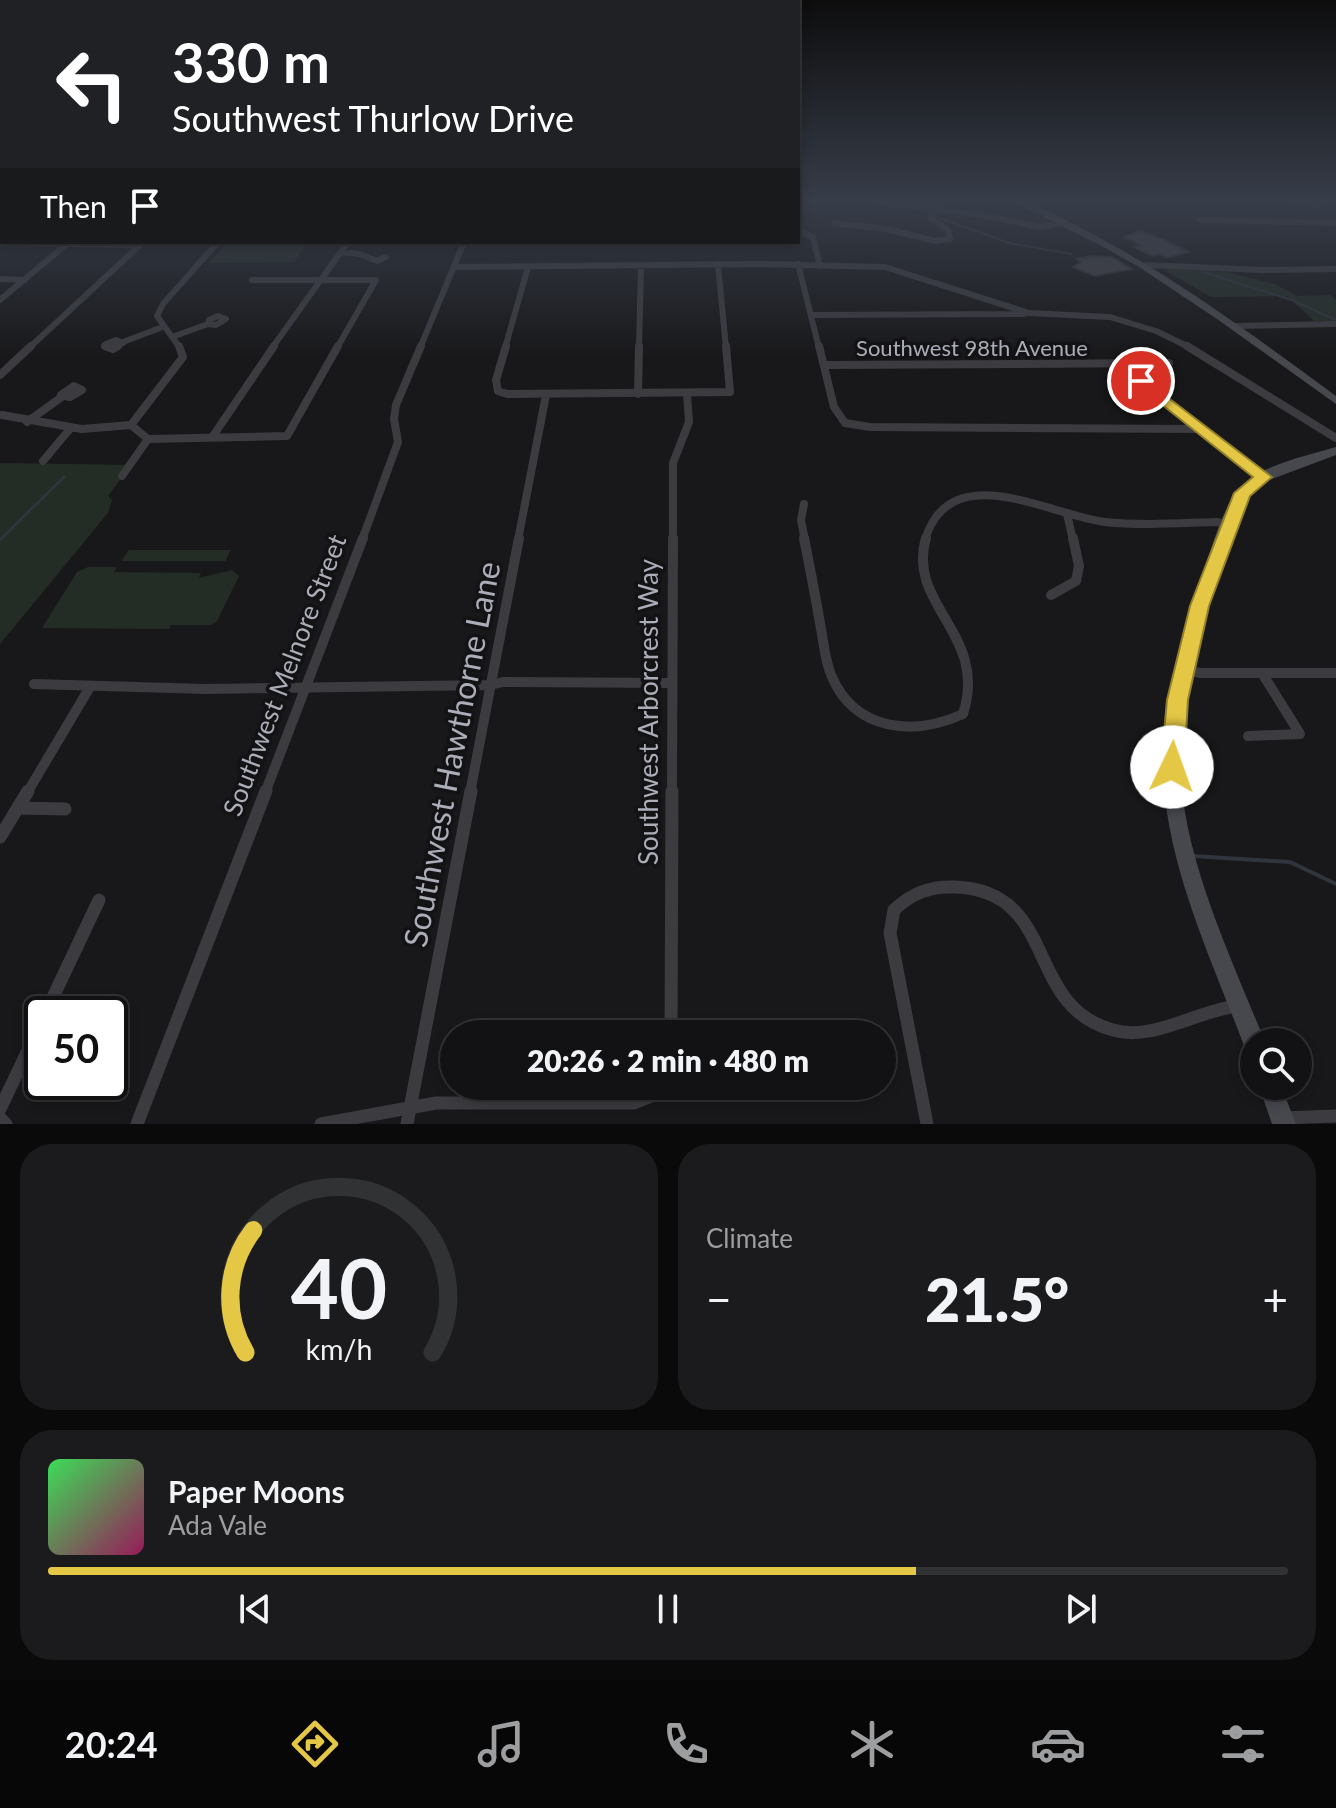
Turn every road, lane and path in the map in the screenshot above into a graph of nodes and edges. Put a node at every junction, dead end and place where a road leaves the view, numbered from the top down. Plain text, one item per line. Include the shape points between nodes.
1 (56, 253) edge
2 (132, 253) edge
3 (208, 253) edge
4 (340, 253) edge
5 (355, 253) edge
6 (459, 253) edge
7 (817, 253) edge
8 (1124, 253) edge
9 (386, 257) dead end
10 (718, 264) junction
11 (798, 264) junction
12 (1146, 265) junction
13 (820, 266) junction
14 (454, 267) junction
15 (528, 267) junction
16 (641, 267) junction
17 (1336, 269) edge
18 (0, 279) edge
19 (322, 279) junction
20 (25, 280) junction
21 (252, 280) dead end
22 (0, 300) edge
23 (1029, 313) junction
24 (811, 315) junction
25 (208, 324) dead end
26 (1336, 324) edge
27 (1233, 326) junction
28 (160, 328) junction
29 (172, 337) junction
30 (123, 342) dead end
31 (1169, 363) dead end
32 (824, 365) junction
33 (1121, 365) junction
34 (0, 375) edge
35 (638, 394) junction
36 (687, 394) junction
37 (546, 395) junction
38 (63, 396) dead end
39 (1336, 401) edge
40 (1, 415) edge
41 (27, 422) junction
42 (131, 425) junction
43 (1200, 429) junction
44 (69, 430) junction
45 (213, 436) junction
46 (1336, 438) edge
47 (148, 439) junction
48 (1336, 451) edge
49 (43, 461) dead end
50 (122, 476) dead end
51 (1264, 477) junction
52 (804, 504) dead end
53 (1067, 514) junction
54 (1229, 525) junction
55 (1051, 595) dead end
56 (1183, 669) junction
57 (1262, 673) junction
58 (1336, 673) edge
59 (671, 683) junction
60 (34, 684) dead end
61 (490, 685) junction
62 (90, 687) junction
63 (306, 687) junction
64 (1248, 736) dead end
65 (18, 808) junction
66 (65, 809) dead end
67 (0, 837) edge
68 (99, 900) dead end
69 (54, 996) edge
70 (1240, 1006) junction
71 (671, 1020) edge
72 (1248, 1028) edge
73 (24, 1059) edge
74 (640, 1100) edge
75 (1276, 1100) edge
76 (0, 1109) edge
77 (408, 1116) edge
78 (1336, 1116) edge
79 (0, 1118) edge
80 (1286, 1122) edge
81 (6, 1124) edge
82 (137, 1124) edge
83 (321, 1124) edge
84 (927, 1124) edge

1 - 20 street
2 - 34 street
3 - 28 street via 163,304 157,316
4 - 19 street
5 - 9 street via 377,261
6 - 14 street, Southwest Melnore Street
7 - 13 street
8 - 12 main road
10 - 11 street
10 - 16 street
10 - 36 street via 730,392
11 - 13 street
11 - 24 street
12 - 17 street
12 - 27 main road
13 - 23 street via 899,270
14 - 15 street
14 - 63 street, Southwest Melnore Street via 396,405 397,448
15 - 16 street
15 - 37 street via 496,380 498,391 507,394
16 - 35 street
18 - 20 street
19 - 21 street
19 - 45 street
19 - 45 street via 376,280 287,436
20 - 22 street
23 - 24 street
23 - 46 street via 1110,317 1156,331 1201,353
24 - 32 street
25 - 29 street
26 - 27 street
27 - 39 main road
28 - 29 street
28 - 30 street
29 - 42 street via 183,357
31 - 33 street, Southwest 98th Avenue
32 - 33 street, Southwest 98th Avenue
32 - 43 street via 834,407 845,423 856,427
33 - 43 street
35 - 36 street
35 - 37 street
36 - 59 street, Southwest Arborcrest Way via 689,422 673,463
37 - 61 street, Southwest Hawthorne Lane
38 - 41 street
40 - 41 street
41 - 44 street
42 - 44 street
42 - 47 street
43 - 51 street
44 - 49 street
45 - 47 street
47 - 50 street
48 - 51 main road
51 - 54 main road via 1242,493
52 - 53 street via 801,520 835,683 867,718 915,730 939,727 963,714 971,691 967,661 928,591 922,544 932,520 949,504 997,494
53 - 54 street via 1114,522
53 - 55 street via 1079,566 1076,581
54 - 56 main road
56 - 57 street
56 - 70 main road via 1172,743 1176,805 1190,867
57 - 58 street
57 - 64 street via 1300,734
59 - 61 street
59 - 71 street, Southwest Arborcrest Way
60 - 62 street
61 - 63 street
61 - 77 street, Southwest Hawthorne Lane
62 - 63 street
62 - 65 street
63 - 82 street, Southwest Melnore Street
65 - 66 street
65 - 67 street
68 - 69 street
70 - 72 main road
70 - 84 street via 1220,1006 1140,1031 1116,1032 1075,1014 1048,973 1034,938 1001,897 980,889 918,890 894,910 890,933
73 - 76 street
74 - 77 street via 436,1103
75 - 80 main road
77 - 83 street
78 - 80 street
79 - 81 street

